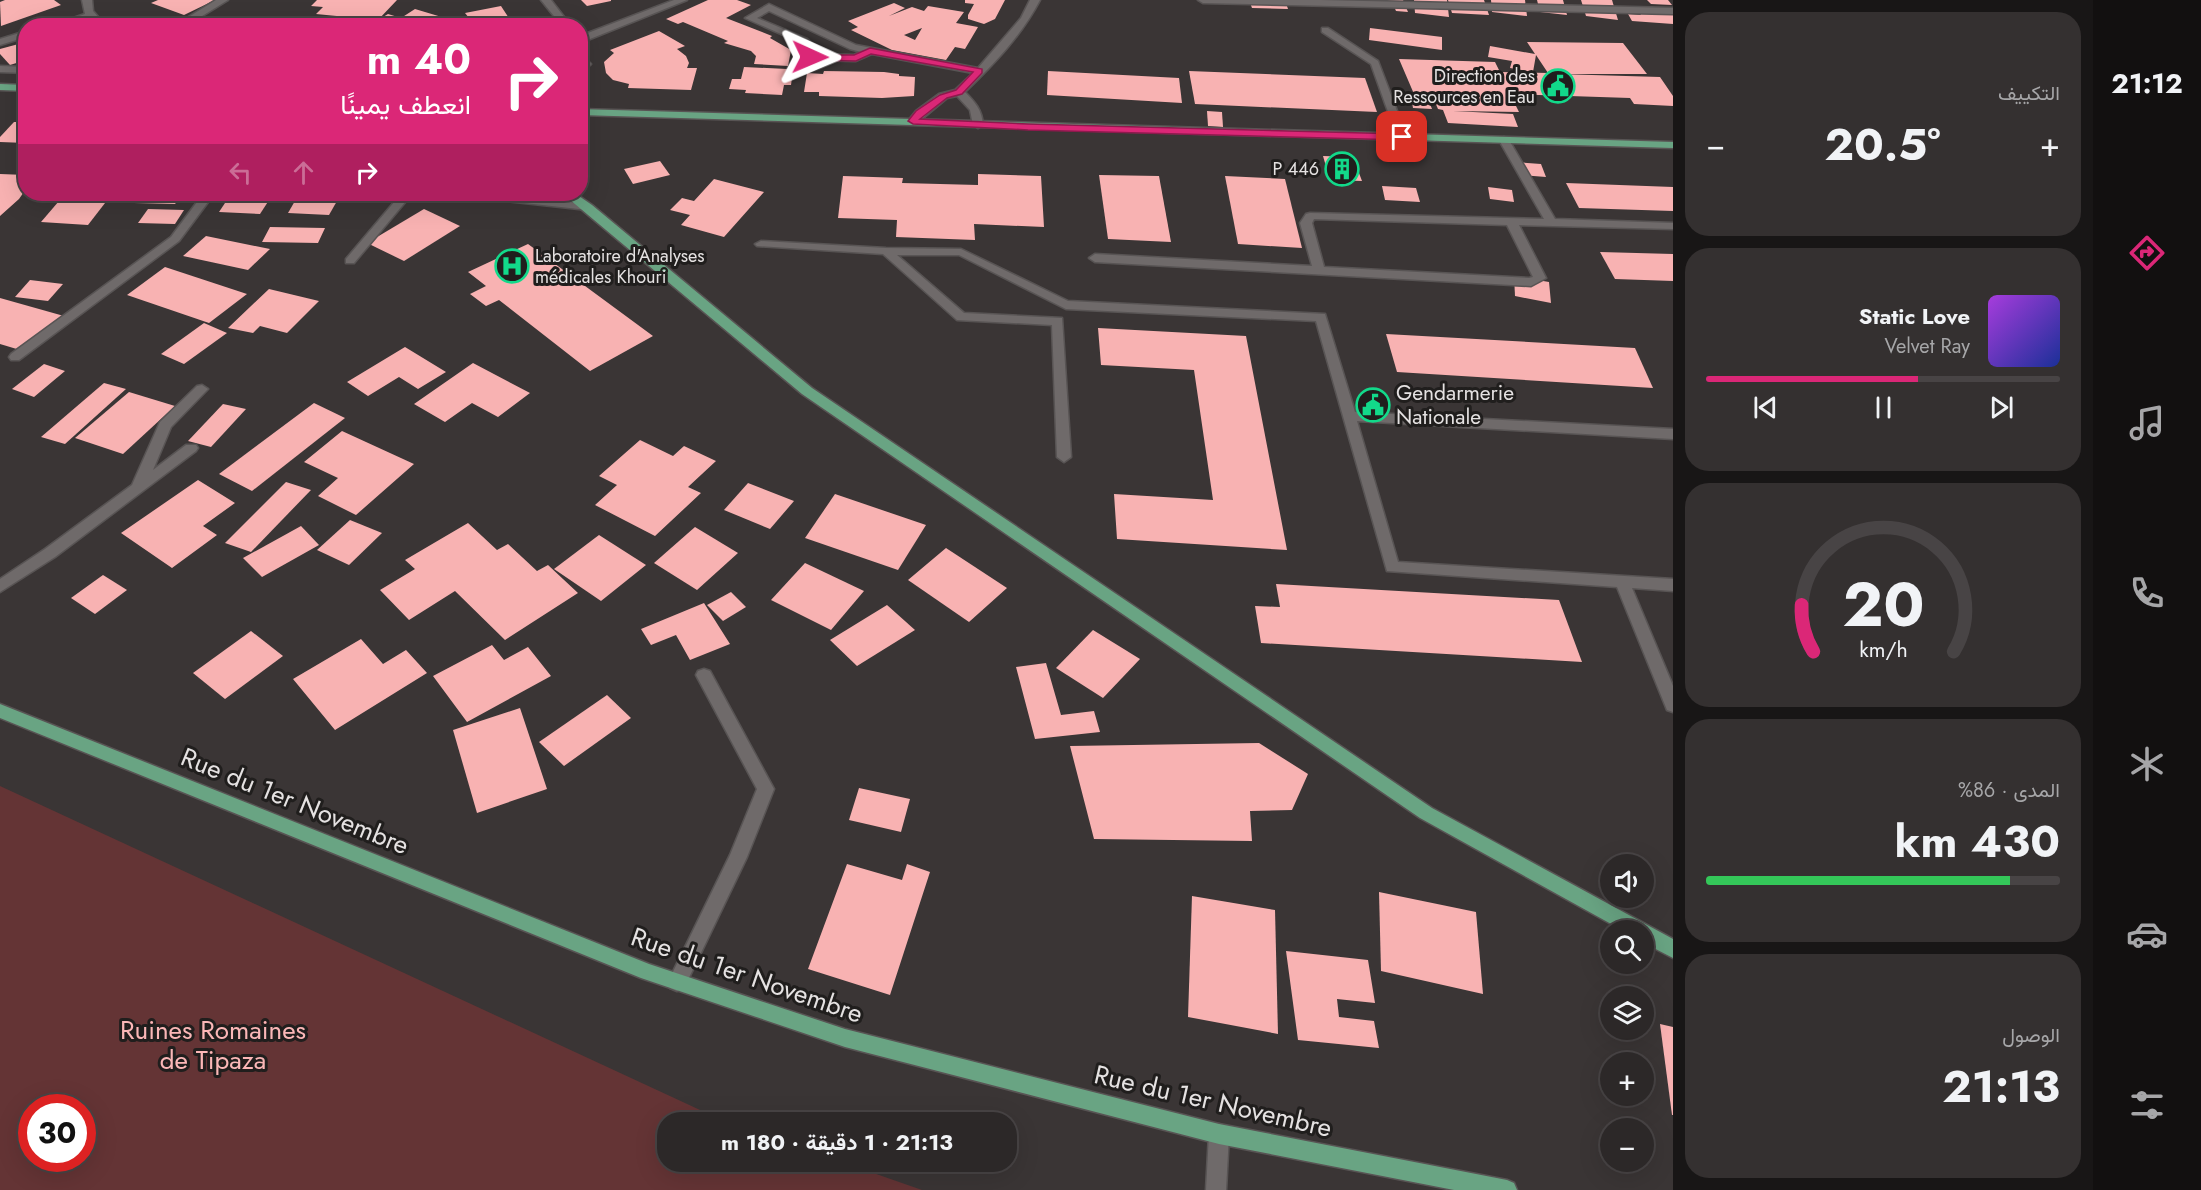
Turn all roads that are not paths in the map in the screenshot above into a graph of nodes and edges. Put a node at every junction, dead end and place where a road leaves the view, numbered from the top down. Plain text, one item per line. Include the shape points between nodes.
1 (86, 0) edge
2 (223, 0) edge
3 (546, 0) edge
4 (682, 0) edge
5 (1035, 0) edge
6 (1203, 0) edge
7 (74, 1) edge
8 (1673, 11) edge
9 (90, 15) junction
10 (80, 18) edge
11 (93, 18) edge
12 (192, 18) edge
13 (561, 18) edge
14 (1325, 30) dead end
15 (18, 36) edge
16 (588, 37) edge
17 (0, 42) edge
18 (870, 51) junction
19 (0, 69) edge
20 (18, 70) edge
21 (979, 71) junction
22 (0, 87) edge
23 (18, 88) edge
24 (959, 92) junction
25 (588, 112) edge
26 (913, 121) junction
27 (978, 125) junction
28 (1402, 137) junction
29 (1504, 140) junction
30 (1673, 145) edge
31 (202, 201) edge
32 (400, 201) edge
33 (533, 201) edge
34 (579, 201) edge
35 (588, 207) junction
36 (1511, 221) junction
37 (1551, 222) junction
38 (1673, 226) edge
39 (761, 244) dead end
40 (886, 251) junction
41 (1095, 258) dead end
42 (350, 261) dead end
43 (1319, 271) junction
44 (1066, 305) junction
45 (1058, 321) junction
46 (15, 357) dead end
47 (202, 388) dead end
48 (1349, 416) junction
49 (1673, 434) edge
50 (191, 448) dead end
51 (1064, 457) dead end
52 (139, 485) junction
53 (1622, 581) junction
54 (1673, 585) edge
55 (0, 586) edge
56 (704, 675) dead end
57 (1673, 705) edge
58 (0, 711) edge
59 (1621, 920) edge
60 (1654, 939) edge
61 (1673, 949) edge
62 (677, 982) junction
63 (1219, 1134) junction
64 (1216, 1190) edge
65 (1507, 1190) edge

1 - 7 street
1 - 9 street
2 - 12 street
3 - 13 street
4 - 16 street
5 - 21 street via 1025,19
6 - 8 street
9 - 10 street
9 - 11 street
14 - 28 street via 1375,63
15 - 17 street
18 - 18 street via 853,47 768,6 750,18 804,41 810,46 810,57 856,58
18 - 21 street
19 - 20 street
21 - 24 street
22 - 23 main road
24 - 26 street via 944,96
24 - 27 street via 974,105
25 - 26 main road
26 - 27 main road
27 - 28 main road
28 - 29 main road
29 - 30 main road
29 - 37 street
31 - 46 street via 175,239
32 - 42 street
33 - 35 street
34 - 35 main road
35 - 59 main road via 807,391 1426,813
36 - 37 street
36 - 43 street via 1310,216 1306,223
36 - 43 street via 1540,278 1531,282
37 - 38 street
39 - 40 street
40 - 44 street via 961,252
40 - 45 street via 961,317
41 - 43 street
44 - 45 street
44 - 48 street via 1321,317
45 - 51 street
47 - 52 street via 165,425
48 - 49 street
48 - 53 street via 1392,567
50 - 52 street
52 - 55 street
53 - 54 street
53 - 57 street
56 - 62 street via 766,789 738,857
58 - 62 main road, Rue du 1er Novembre
60 - 61 main road
62 - 63 main road, Rue du 1er Novembre via 845,1038
63 - 64 street
63 - 65 main road, Rue du 1er Novembre

